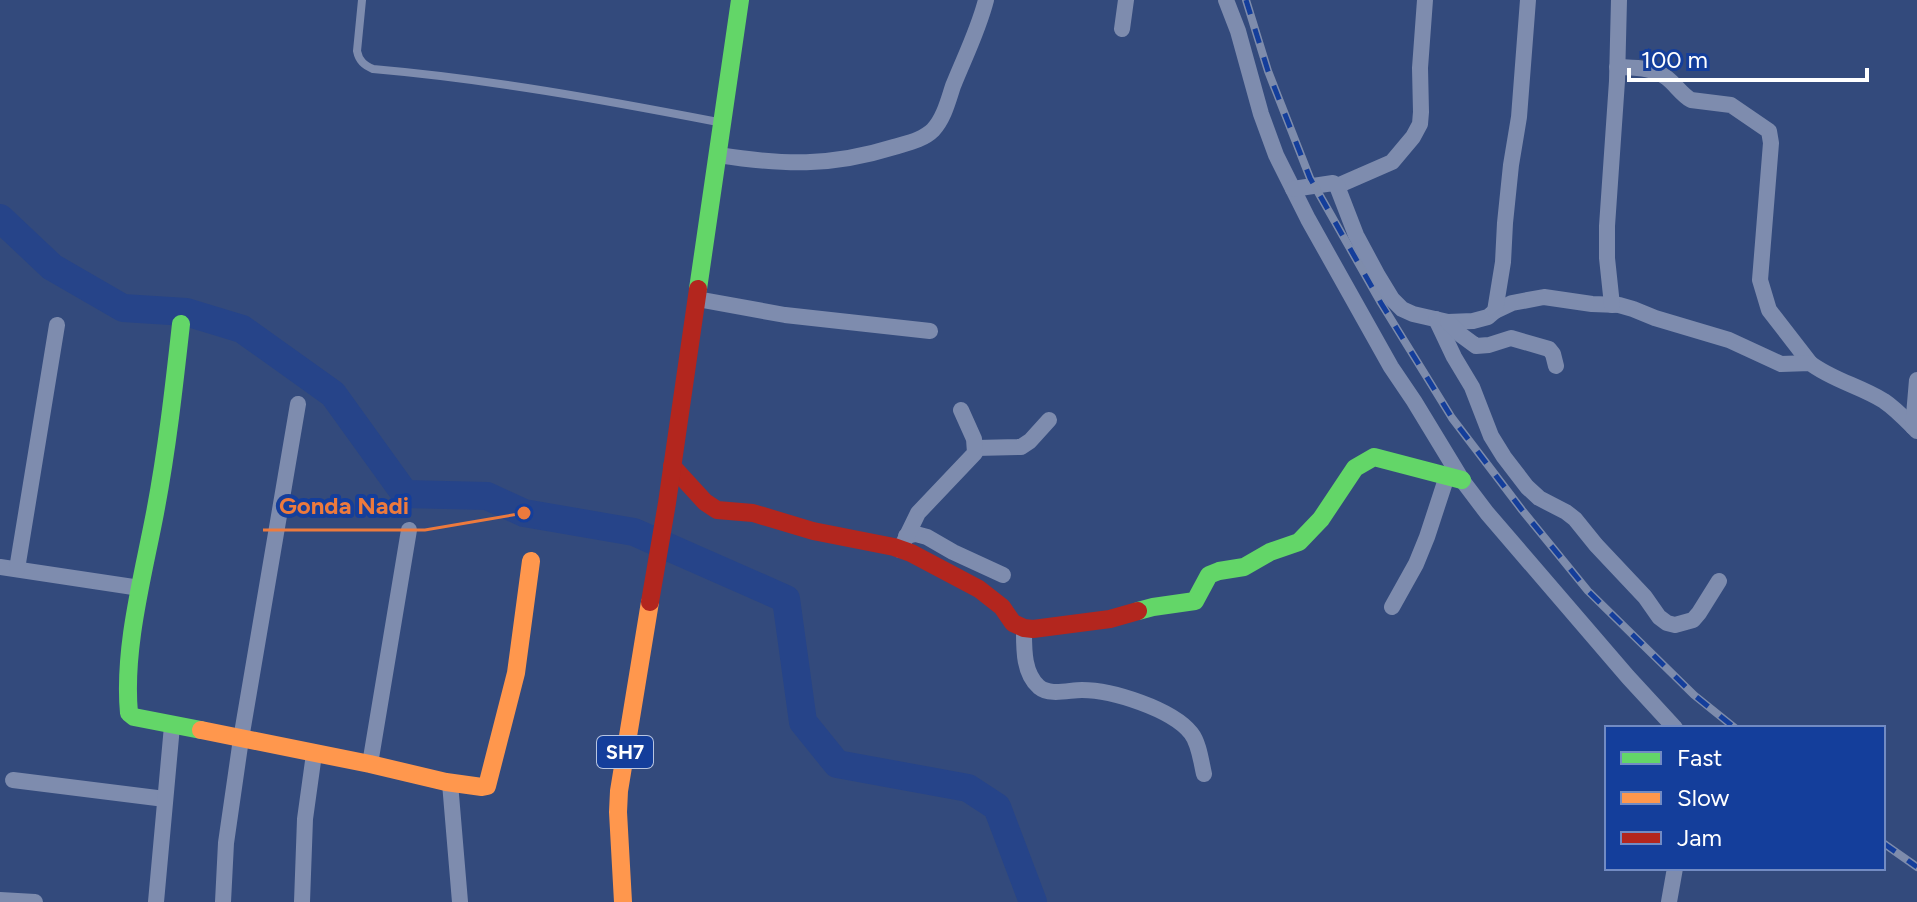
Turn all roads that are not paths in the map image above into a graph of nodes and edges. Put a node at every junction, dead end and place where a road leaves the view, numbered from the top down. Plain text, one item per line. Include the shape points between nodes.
1 (362, 0) edge
2 (740, 0) edge
3 (986, 0) edge
4 (1126, 0) edge
5 (1226, 0) edge
6 (1425, 0) edge
7 (1528, 0) edge
8 (1619, 0) edge
9 (1122, 29) dead end
10 (1617, 67) junction
11 (723, 123) junction
12 (718, 155) junction
13 (1337, 186) junction
14 (1293, 189) junction
15 (697, 299) junction
16 (1612, 305) junction
17 (1495, 311) junction
18 (1442, 320) junction
19 (181, 324) dead end
20 (57, 325) dead end
21 (930, 331) dead end
22 (1810, 363) junction
23 (1556, 366) dead end
24 (1917, 380) edge
25 (298, 404) dead end
26 (961, 410) dead end
27 (1049, 420) dead end
28 (1915, 429) edge
29 (976, 448) junction
30 (672, 466) junction
31 (1454, 478) junction
32 (409, 530) dead end
33 (903, 543) junction
34 (531, 561) dead end
35 (8, 568) edge
36 (1003, 575) dead end
37 (1719, 581) dead end
38 (140, 588) junction
39 (1392, 607) dead end
40 (1024, 628) junction
41 (172, 726) junction
42 (1673, 726) edge
43 (241, 739) junction
44 (314, 754) junction
45 (370, 764) junction
46 (1204, 774) dead end
47 (13, 780) dead end
48 (450, 783) junction
49 (165, 799) junction
50 (1675, 870) edge
51 (0, 900) edge
52 (35, 902) edge
53 (156, 902) edge
54 (223, 902) edge
55 (302, 902) edge
56 (460, 902) edge
57 (623, 902) edge
58 (1669, 902) edge

1 - 11 lane via 358,58 373,69 598,99
2 - 11 street
3 - 12 street via 939,121 926,135 847,160 763,162
4 - 9 street
5 - 14 street via 1261,114
6 - 13 street via 1420,124 1392,162
7 - 17 street
8 - 10 street
10 - 16 street via 1607,226
10 - 22 street via 1659,73 1691,100 1731,105 1769,131 1760,280 1769,310
11 - 12 street
12 - 15 street
13 - 14 street
13 - 18 street via 1356,235 1392,299 1413,314
14 - 31 street
15 - 21 street
15 - 30 street
16 - 17 street via 1544,297
16 - 22 street via 1729,340 1781,364
17 - 18 street via 1481,320
18 - 23 street via 1476,346 1511,338 1549,349
18 - 37 street via 1454,357 1504,457 1539,498 1575,519 1659,617 1675,625 1693,620
19 - 38 street via 166,453
20 - 35 street
22 - 28 street via 1881,399
24 - 28 street
25 - 43 street
26 - 29 street
27 - 29 street via 1021,447
29 - 33 street via 918,513
30 - 33 street via 717,510
30 - 57 street, SH7 via 619,791
31 - 39 street
31 - 40 street via 1374,457 1355,468 1299,542 1244,567 1214,572 1195,601 1110,619
31 - 42 street
32 - 45 street
33 - 36 street via 916,534 927,537
33 - 40 street via 911,553 979,589
34 - 48 street via 516,673 487,786
35 - 38 street
38 - 41 street via 128,659 129,713
40 - 46 street via 1027,667 1039,686 1113,695 1170,716 1191,732
41 - 43 street
41 - 49 street
43 - 44 street
43 - 54 street
44 - 45 street
44 - 55 street
45 - 48 street
47 - 49 street
48 - 56 street
49 - 53 street
50 - 58 street
51 - 52 street

